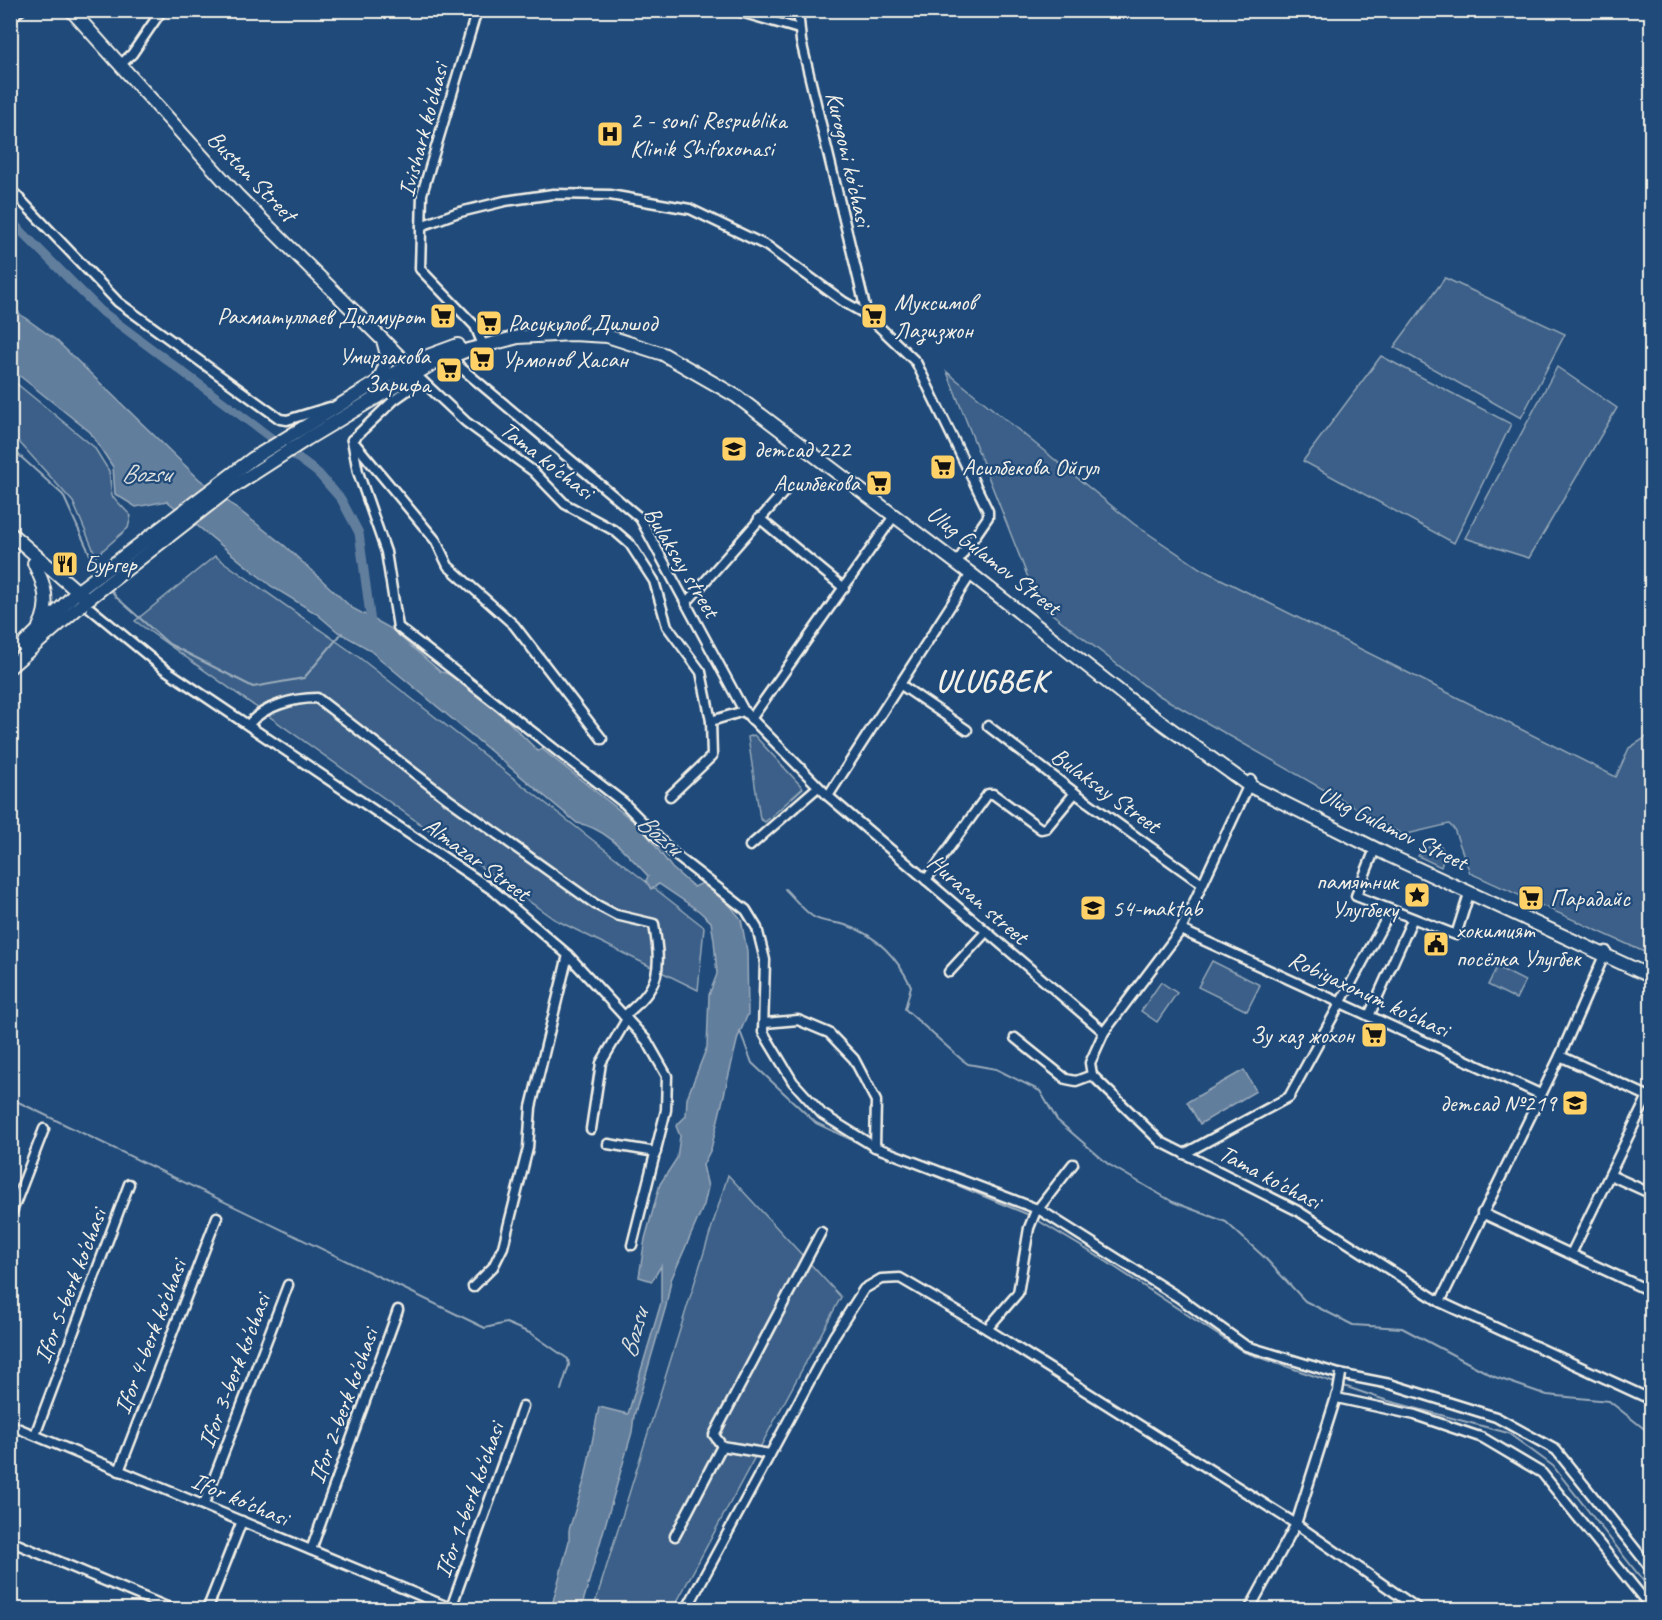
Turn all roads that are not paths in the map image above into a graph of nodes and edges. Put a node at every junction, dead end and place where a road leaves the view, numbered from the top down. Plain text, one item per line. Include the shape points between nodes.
1 (21, 10) edge
2 (71, 10) edge
3 (162, 10) edge
4 (477, 10) edge
5 (734, 10) edge
6 (798, 10) edge
7 (10, 17) edge
8 (799, 29) junction
9 (120, 65) junction
10 (15, 194) dead end
11 (421, 226) junction
12 (867, 315) junction
13 (382, 338) junction
14 (482, 342) junction
15 (450, 352) junction
16 (415, 373) junction
17 (379, 381) junction
18 (336, 405) junction
19 (303, 434) junction
20 (352, 440) junction
21 (784, 492) dead end
22 (894, 516) junction
23 (759, 518) junction
24 (10, 533) edge
25 (10, 542) edge
26 (959, 558) junction
27 (34, 563) junction
28 (971, 574) junction
29 (844, 588) junction
30 (82, 600) junction
31 (686, 603) junction
32 (29, 640) junction
33 (10, 657) edge
34 (10, 667) edge
35 (902, 685) junction
36 (744, 711) junction
37 (751, 719) junction
38 (711, 721) junction
39 (249, 724) junction
40 (988, 726) dead end
41 (967, 730) dead end
42 (602, 739) dead end
43 (1250, 782) junction
44 (818, 786) junction
45 (1075, 793) junction
46 (670, 796) dead end
47 (828, 796) junction
48 (750, 846) dead end
49 (1375, 849) junction
50 (926, 880) junction
51 (1202, 884) junction
52 (1469, 894) junction
53 (1391, 910) junction
54 (1412, 920) junction
55 (1182, 930) junction
56 (986, 932) junction
57 (1606, 953) junction
58 (568, 955) junction
59 (949, 972) dead end
60 (1652, 972) edge
61 (1652, 977) edge
62 (1342, 1003) junction
63 (1370, 1016) junction
64 (626, 1018) junction
65 (765, 1023) junction
66 (1104, 1032) junction
67 (1015, 1038) dead end
68 (1560, 1056) junction
69 (1092, 1075) junction
70 (1540, 1094) junction
71 (1650, 1097) edge
72 (44, 1129) dead end
73 (591, 1129) dead end
74 (608, 1144) dead end
75 (875, 1147) junction
76 (656, 1152) junction
77 (1184, 1154) junction
78 (1073, 1164) dead end
79 (1610, 1175) junction
80 (129, 1184) dead end
81 (1652, 1194) edge
82 (1038, 1211) junction
83 (1482, 1212) junction
84 (10, 1217) edge
85 (217, 1217) dead end
86 (821, 1232) dead end
87 (632, 1245) dead end
88 (1571, 1254) junction
89 (288, 1286) dead end
90 (473, 1287) dead end
91 (1652, 1292) edge
92 (1440, 1302) junction
93 (399, 1310) dead end
94 (987, 1329) junction
95 (1340, 1374) junction
96 (1337, 1394) junction
97 (1652, 1400) edge
98 (523, 1406) dead end
99 (13, 1426) edge
100 (34, 1435) junction
101 (10, 1439) edge
102 (722, 1446) junction
103 (770, 1454) junction
104 (119, 1471) junction
105 (204, 1504) junction
106 (242, 1521) junction
107 (1296, 1524) junction
108 (675, 1536) dead end
109 (10, 1541) edge
110 (311, 1550) junction
111 (1652, 1569) edge
112 (453, 1609) edge
113 (1652, 1609) edge
114 (174, 1610) edge
115 (207, 1610) edge
116 (686, 1610) edge
117 (1249, 1610) edge
118 (1420, 1610) edge

1 - 7 street
2 - 9 main road, Bustan Street
3 - 9 street
4 - 11 street, Ivishark ko'chasi via 422,194
5 - 8 street
6 - 8 street, Kurogoni ko'chasi
8 - 12 street, Kurogoni ko'chasi
9 - 13 main road, Bustan Street via 238,196
10 - 18 street via 117,302 280,419
11 - 12 street via 505,201 553,194 610,195 690,209 767,246
11 - 14 street, Ivishark ko'chasi via 420,272 475,326
12 - 26 street via 919,367 988,511 988,517
13 - 16 main road, Bustan Street
13 - 17 main road via 388,359
14 - 15 main road, Ulug Gulamov Street
14 - 22 main road, Ulug Gulamov Street via 573,334 607,336 644,346 700,373 736,396
14 - 26 main road, Ulug Gulamov Street via 535,329 590,328 625,334 665,350 721,380 774,416
15 - 16 main road, Ulug Gulamov Street
15 - 31 street, Bulaksay street via 460,367 640,518
16 - 17 main road, Ulug Gulamov Street
16 - 19 main road, Ulug Gulamov Street
16 - 20 street via 394,400
16 - 38 street, Tama ko'chasi via 466,422 533,471 565,504 615,531 630,544 654,581 667,627 701,672
17 - 18 main road, Ulug Gulamov Street
18 - 19 main road, Ulug Gulamov Street
19 - 30 main road via 169,527
20 - 42 street via 436,541 448,566 514,625
20 - 65 street via 358,472 386,552 398,627 624,803 674,854 746,910 757,928 765,960
21 - 23 street
22 - 28 main road, Ulug Gulamov Street
22 - 29 street
23 - 29 street
23 - 31 street
24 - 30 main road
25 - 27 main road
26 - 43 main road, Ulug Gulamov Street via 1132,695
27 - 30 main road
27 - 32 main road via 45,588 46,603 40,626
28 - 35 street
28 - 43 main road, Ulug Gulamov Street via 1129,699
29 - 37 street
30 - 32 main road
30 - 34 main road
30 - 39 street, Almazar Street via 163,668
31 - 36 street, Bulaksay street
32 - 33 main road
35 - 41 street
35 - 47 street
36 - 37 street, Bulaksay street
36 - 38 street
37 - 44 street, Bulaksay street
38 - 46 street, Tama ko'chasi via 712,756
39 - 58 street, Almazar Street via 494,891
39 - 64 street via 288,701 317,698 448,799 595,904 616,915 654,924 658,954 652,989
40 - 45 street, Bulaksay Street
43 - 49 main road, Ulug Gulamov Street
43 - 51 street
43 - 57 main road, Ulug Gulamov Street
44 - 47 street, Bulaksay street
44 - 48 street
45 - 50 street via 1041,829 988,794
45 - 51 street, Bulaksay Street
47 - 50 street, Hurasan street
49 - 52 main road, Ulug Gulamov Street
49 - 53 street via 1356,896
50 - 56 street, Hurasan street
51 - 55 street
52 - 54 street via 1456,935
52 - 57 main road, Ulug Gulamov Street
53 - 54 street
53 - 62 street
54 - 63 street
55 - 62 street, Robiyaxonum ko'chasi
55 - 66 street
56 - 59 street
56 - 66 street, Hurasan street
57 - 60 main road, Ulug Gulamov Street
57 - 61 main road, Ulug Gulamov Street
57 - 68 street
58 - 64 street, Almazar Street
58 - 90 street via 531,1107 528,1148 503,1247 493,1267
62 - 63 street, Robiyaxonum ko'chasi
62 - 77 street via 1289,1097
63 - 70 street, Robiyaxonum ko'chasi
64 - 73 street via 601,1063
64 - 76 street, Almazar Street via 647,1041 667,1076 666,1110
65 - 75 street via 763,1032 793,1082 822,1114
65 - 75 street via 798,1020 829,1033 854,1059 876,1101
66 - 69 street via 1090,1063
67 - 69 street via 1066,1079 1076,1081
68 - 70 street
68 - 71 street
69 - 77 street, Tama ko'chasi via 1161,1142
70 - 83 street
71 - 79 street
72 - 84 street
74 - 76 street
75 - 82 street
76 - 87 street, Almazar Street
77 - 92 street, Tama ko'chasi via 1298,1211
78 - 82 street
79 - 81 street
79 - 88 street
80 - 100 street, Ifor 5-berk ko'chasi
82 - 94 street via 1029,1228 1018,1293
82 - 95 street via 1178,1297 1246,1346
83 - 88 street
83 - 92 street
85 - 104 street, Ifor 4-berk ko'chasi
86 - 102 street via 714,1434
88 - 91 street
89 - 105 street, Ifor 3-berk ko'chasi
92 - 97 street, Tama ko'chasi
93 - 110 street, Ifor 2-berk ko'chasi
94 - 103 street via 900,1278 881,1279 864,1288
94 - 107 street
95 - 96 street, bridge
95 - 111 street via 1390,1384 1496,1417 1556,1450
96 - 107 street
96 - 113 street via 1483,1438 1542,1473
98 - 112 street, Ifor 1-berk ko'chasi
99 - 100 street, Ifor ko'chasi
99 - 101 street
100 - 104 street, Ifor ko'chasi
102 - 103 street
102 - 108 street
103 - 116 street
104 - 105 street, Ifor ko'chasi
105 - 106 street, Ifor ko'chasi
106 - 110 street, Ifor ko'chasi
106 - 115 street
107 - 117 street
107 - 118 street
109 - 114 street
110 - 112 street, Ifor ko'chasi

